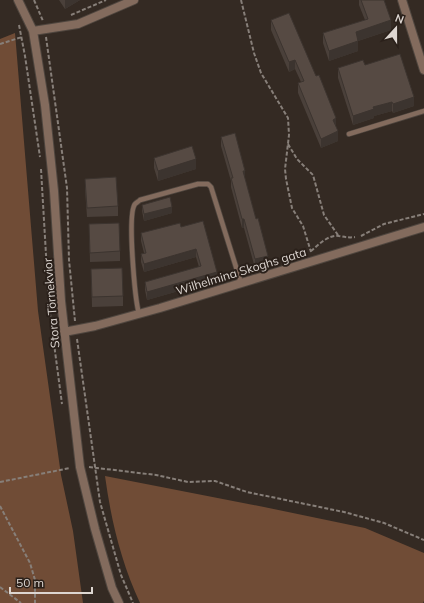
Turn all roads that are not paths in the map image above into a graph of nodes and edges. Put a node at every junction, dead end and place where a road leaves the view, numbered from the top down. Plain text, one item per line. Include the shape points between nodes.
1 (18, 0) edge
2 (134, 0) edge
3 (402, 0) edge
4 (33, 31) junction
5 (424, 70) edge
6 (424, 111) edge
7 (349, 134) dead end
8 (424, 227) edge
9 (240, 283) junction
10 (138, 314) junction
11 (64, 332) junction
12 (119, 603) edge

1 - 4 street, Stora Törnekvior
2 - 4 street via 78,24
3 - 5 street
4 - 11 street, Stora Törnekvior via 45,105 54,191
6 - 7 lane
8 - 9 street, Wilhelmina Skoghs gata
9 - 10 street, Wilhelmina Skoghs gata
9 - 10 lane via 211,186 198,184 140,200 133,208 132,223
10 - 11 street, Wilhelmina Skoghs gata
11 - 12 street, Stora Törnekvior via 80,468 94,529

